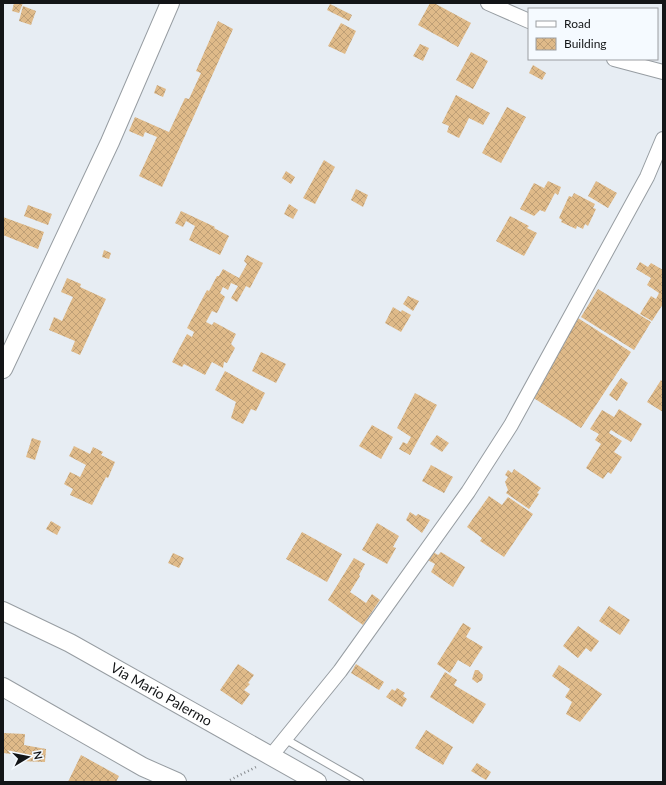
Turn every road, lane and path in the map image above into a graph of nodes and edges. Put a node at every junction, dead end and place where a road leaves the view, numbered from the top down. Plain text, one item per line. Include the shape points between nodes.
1 (170, 3) edge
2 (488, 3) edge
3 (528, 22) edge
4 (618, 60) edge
5 (663, 72) edge
6 (663, 139) edge
7 (3, 369) edge
8 (3, 610) edge
9 (3, 687) edge
10 (285, 739) junction
11 (266, 758) junction
12 (230, 780) dead end
13 (177, 782) edge
14 (317, 782) edge
15 (360, 782) edge

1 - 7 street via 110,142
2 - 3 street
4 - 5 street
6 - 10 street via 647,178 511,425 468,492 340,671
8 - 11 street, Via Mario Palermo via 70,643
9 - 13 street via 143,767
10 - 11 street
10 - 15 lane
11 - 12 path
11 - 14 street, Via Mario Palermo

